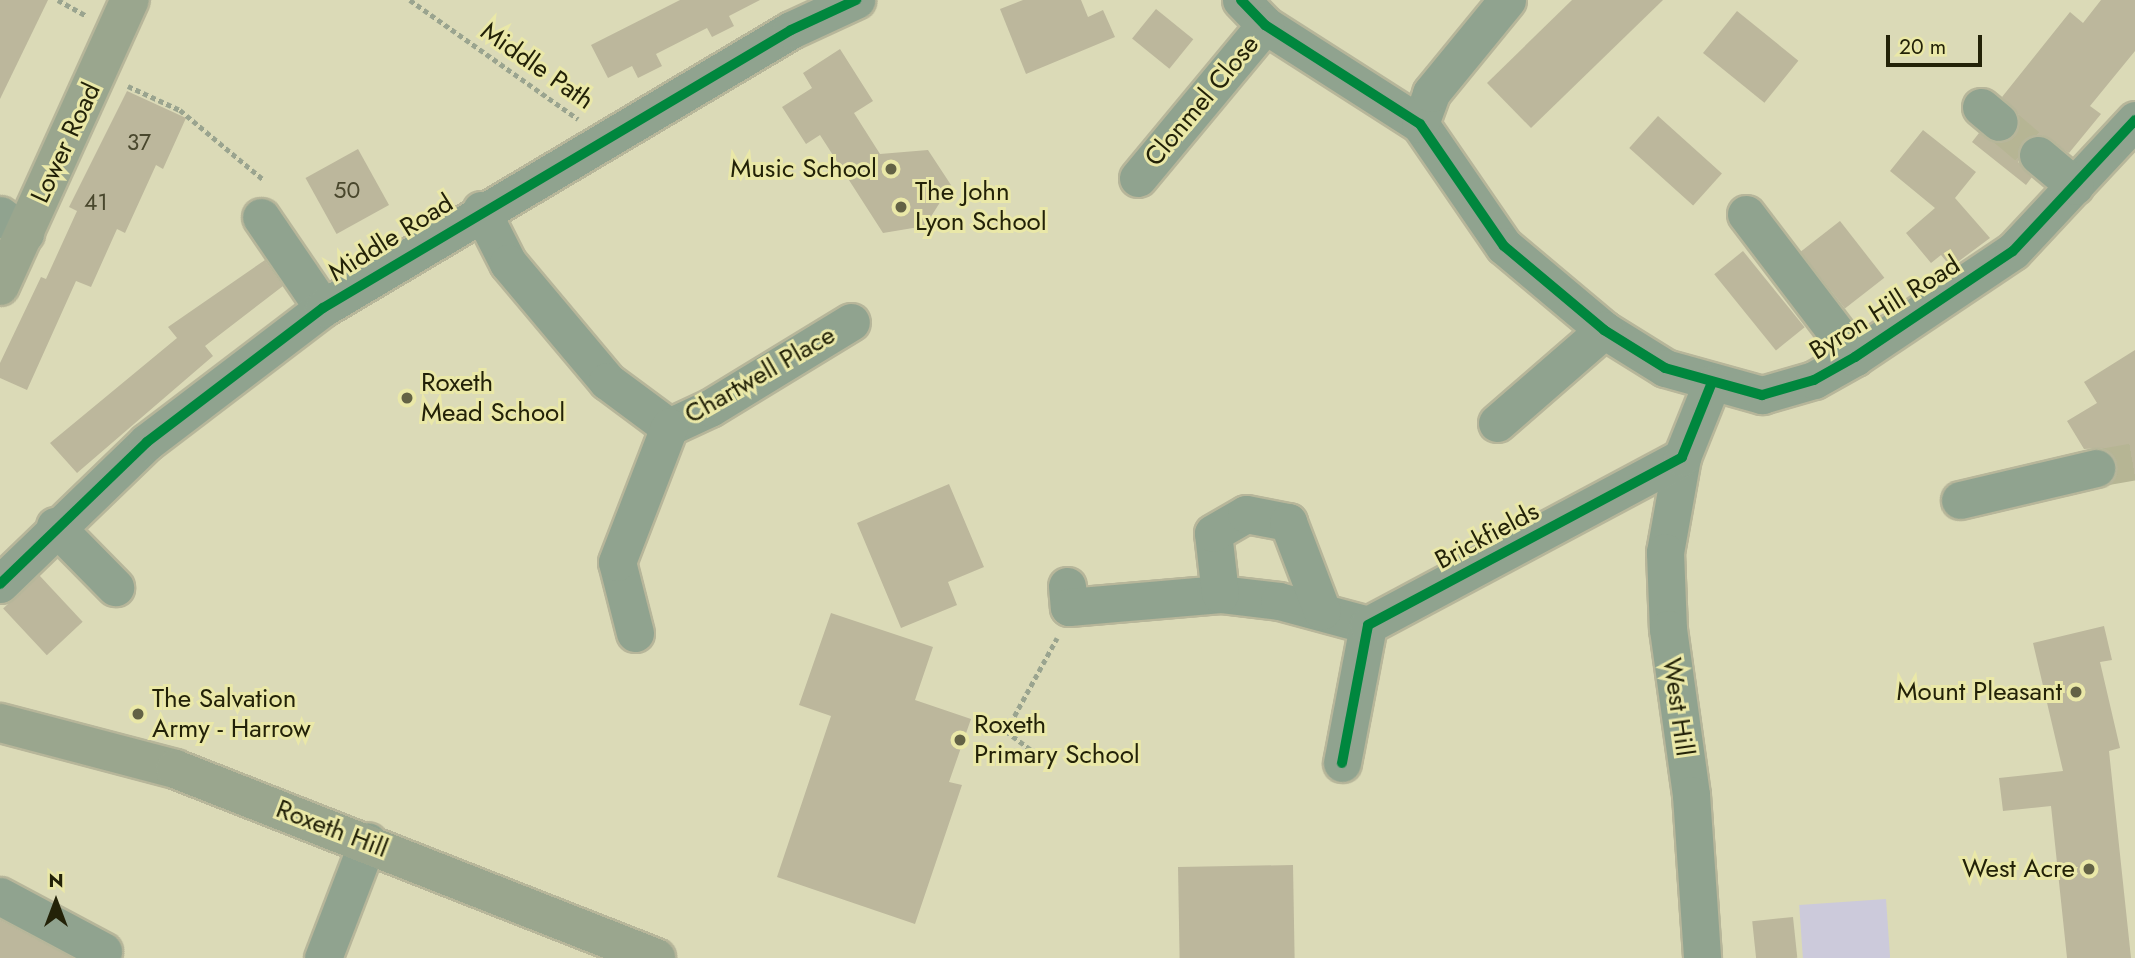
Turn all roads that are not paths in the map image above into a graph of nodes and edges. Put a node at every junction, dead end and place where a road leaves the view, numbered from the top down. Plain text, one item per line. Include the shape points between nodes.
1 (130, 0) edge
2 (856, 0) edge
3 (1507, 0) edge
4 (1253, 12) edge
5 (1420, 124) junction
6 (2134, 125) edge
7 (2038, 155) tunnel mouth
8 (1138, 178) dead end
9 (2075, 186) junction
10 (481, 210) junction
11 (1746, 214) dead end
12 (261, 217) dead end
13 (13, 224) edge
14 (0, 286) edge
15 (323, 308) junction
16 (851, 322) dead end
17 (1604, 330) junction
18 (1855, 357) junction
19 (1711, 384) junction
20 (1497, 424) dead end
21 (668, 427) junction
22 (1682, 457) junction
23 (2096, 468) tunnel mouth
24 (1960, 500) dead end
25 (55, 526) junction
26 (0, 584) edge
27 (1067, 586) dead end
28 (115, 587) dead end
29 (1220, 594) junction
30 (1322, 611) junction
31 (1368, 625) junction
32 (635, 634) dead end
33 (0, 723) edge
34 (1342, 763) dead end
35 (368, 841) junction
36 (0, 895) edge
37 (103, 951) dead end
38 (323, 958) edge
39 (656, 958) edge
40 (1702, 958) edge

1 - 13 main road, Lower Road via 98,73
2 - 10 street, Middle Road via 791,30
3 - 5 street via 1431,93
4 - 5 street, Byron Hill Road
4 - 8 street, Clonmel Close
5 - 17 street, Byron Hill Road via 1504,246
6 - 9 street, Byron Hill Road
7 - 9 street
9 - 18 street, Byron Hill Road via 2013,251
10 - 15 street, Middle Road
10 - 21 street, Chartwell Place via 508,263 607,381
11 - 18 street
12 - 15 street
13 - 14 main road, Lower Road
15 - 25 street, Middle Road via 147,442
16 - 21 street, Chartwell Place via 710,408
17 - 19 street, Byron Hill Road via 1665,368
17 - 20 street
18 - 19 street, Byron Hill Road via 1814,380 1762,395
19 - 22 street
21 - 32 street, Chartwell Place via 617,562
22 - 31 street, Brickfields
22 - 40 street, West Hill via 1665,552 1668,629 1690,794
23 - 24 street
25 - 26 street, Middle Road
25 - 28 street
27 - 29 street via 1069,607
29 - 30 street
29 - 30 street via 1213,533 1246,514 1288,522
30 - 31 street
31 - 34 street
33 - 35 main road, Roxeth Hill via 175,769
35 - 38 street
35 - 39 main road, Roxeth Hill
36 - 37 street

